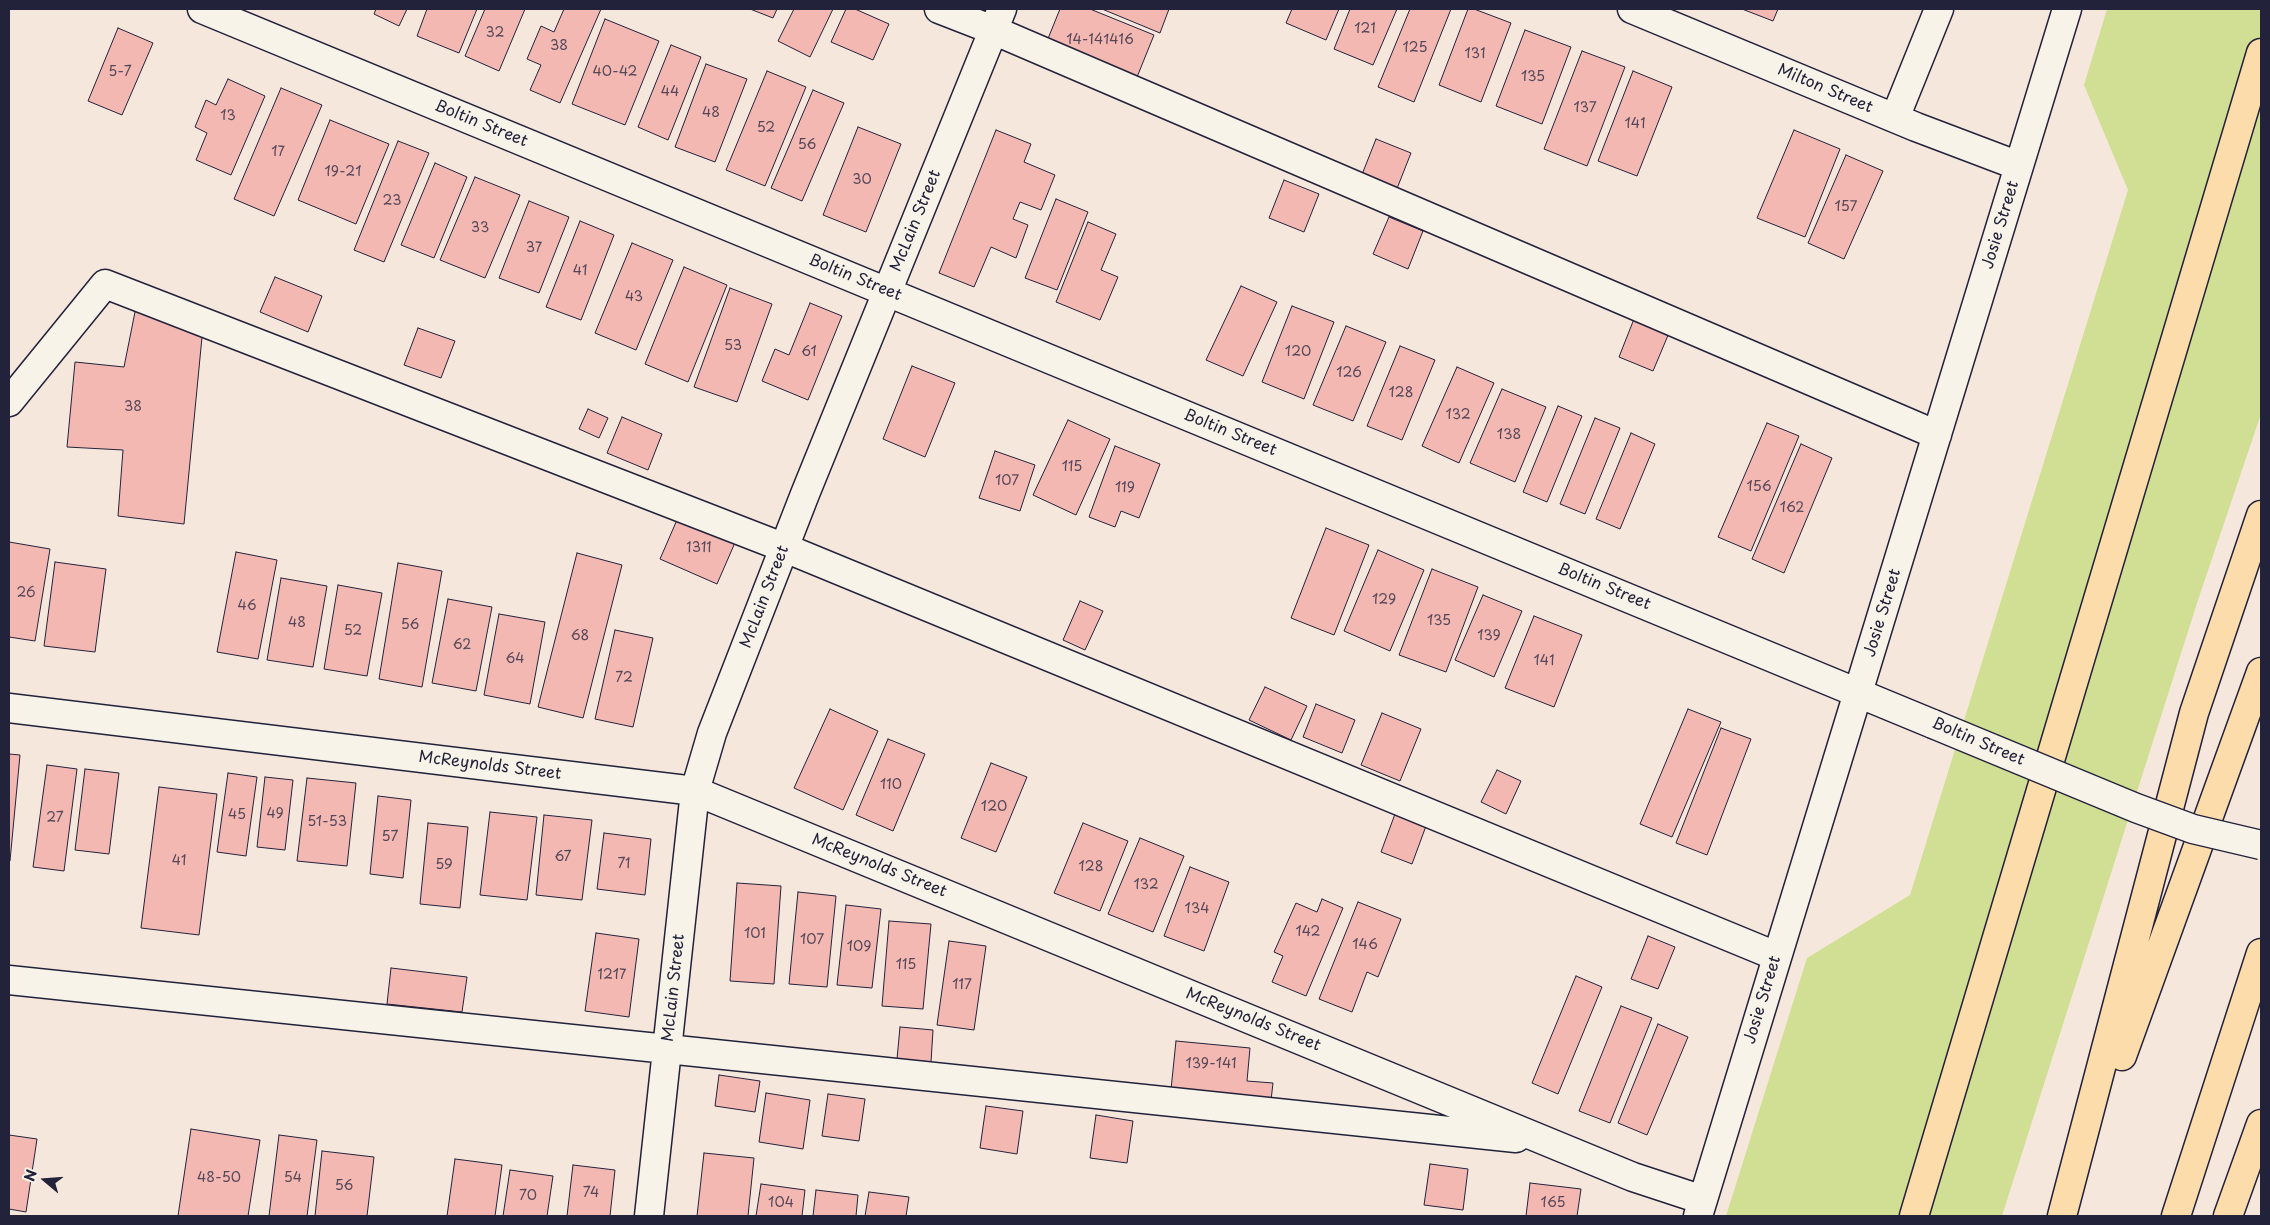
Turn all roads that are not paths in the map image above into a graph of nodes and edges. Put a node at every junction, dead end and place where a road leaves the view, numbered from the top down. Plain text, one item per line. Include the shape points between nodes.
1 (202, 9) edge
2 (939, 9) edge
3 (1635, 9) edge
4 (1939, 9) edge
5 (2067, 9) edge
6 (998, 19) edge
7 (2261, 53) edge
8 (1895, 118) junction
9 (2019, 166) junction
10 (888, 292) junction
11 (9, 402) edge
12 (1937, 435) junction
13 (2261, 515) edge
14 (785, 548) junction
15 (2261, 672) edge
16 (1859, 693) junction
17 (9, 708) edge
18 (695, 790) junction
19 (2261, 845) edge
20 (2261, 953) edge
21 (1776, 956) junction
22 (9, 980) edge
23 (667, 1049) junction
24 (2261, 1124) edge
25 (1547, 1141) junction
26 (1700, 1208) edge
27 (650, 1216) edge
28 (1914, 1216) edge
29 (2062, 1216) edge
30 (2070, 1216) edge
31 (2176, 1216) edge
32 (2228, 1216) edge

1 - 10 street, Boltin Street
2 - 6 street
3 - 8 street, Milton Street
4 - 8 street
5 - 9 street, Josie Street
6 - 10 street, McLain Street
6 - 12 street
7 - 28 highway
8 - 9 street, Milton Street
9 - 12 street, Josie Street
10 - 14 street, McLain Street
10 - 16 street, Boltin Street
11 - 14 street via 105,284
12 - 16 street, Josie Street
13 - 29 highway via 2194,713
14 - 18 street, McLain Street via 712,733
14 - 21 street
15 - 30 highway via 2134,1017
16 - 19 street, Boltin Street, bridge via 2136,808 2193,829
16 - 21 street, Josie Street
17 - 18 street, McReynolds Street
18 - 23 street, McLain Street
18 - 25 street, McReynolds Street
20 - 31 highway
21 - 26 street, Josie Street
22 - 23 street
23 - 25 street
23 - 27 street, McLain Street
24 - 32 highway
25 - 26 street, McReynolds Street

